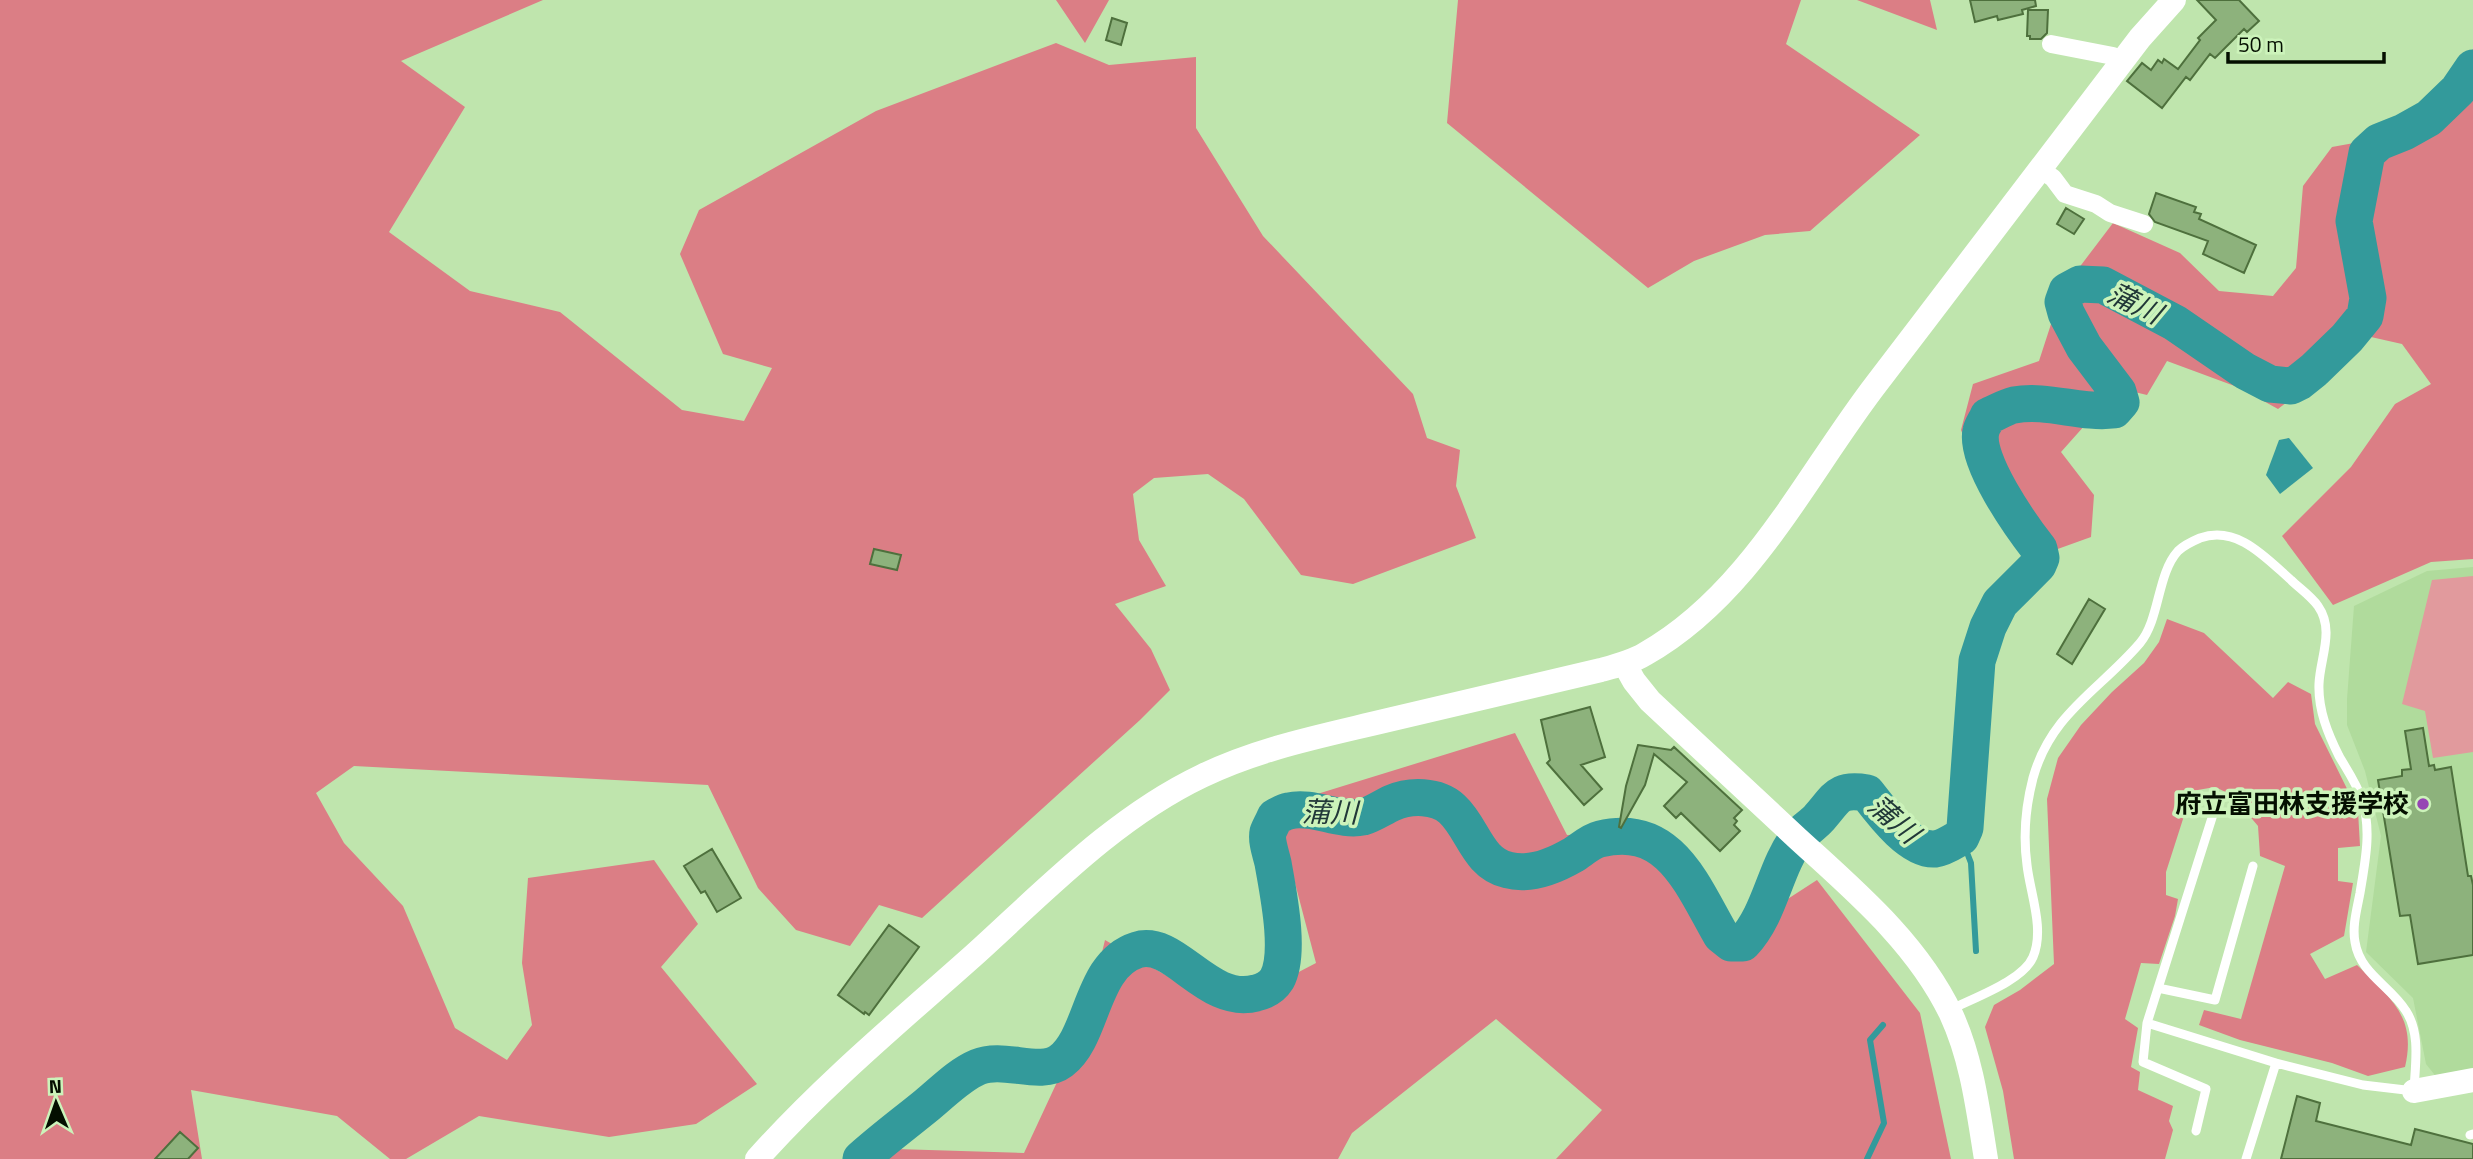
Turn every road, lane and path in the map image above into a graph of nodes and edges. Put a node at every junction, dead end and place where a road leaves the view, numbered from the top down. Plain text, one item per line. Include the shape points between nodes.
1 (2174, 0) edge
2 (2051, 44) dead end
3 (2122, 62) junction
4 (2040, 169) junction
5 (2144, 225) dead end
6 (1624, 663) junction
7 (2217, 802) dead end
8 (2253, 866) dead end
9 (2158, 988) junction
10 (1949, 1010) junction
11 (2147, 1023) junction
12 (2276, 1063) junction
13 (2473, 1080) edge
14 (2414, 1091) junction
15 (2196, 1130) dead end
16 (757, 1159) edge
17 (1986, 1159) edge
18 (2246, 1159) edge

1 - 3 street
2 - 3 street via 2113,56
3 - 4 street
4 - 5 street via 2065,194
4 - 6 street via 1728,587 1671,637
6 - 10 street via 1650,701 1842,879 1910,949
6 - 16 street via 1270,748 1172,792 1143,809 1072,867 831,1084
7 - 9 lane
8 - 9 lane via 2215,1000
9 - 11 lane
10 - 14 lane via 2009,980 2032,960 2037,931 2026,836 2033,779 2043,750 2070,711 2142,640 2178,551 2210,535 2227,536 2260,553 2317,604 2323,616 2321,707 2333,744 2356,784 2366,820 2355,943 2371,975 2397,999 2413,1025
10 - 17 street via 1968,1061
11 - 12 lane
11 - 15 lane via 2143,1062 2206,1089
12 - 14 lane via 2363,1085
12 - 18 lane
13 - 14 street

